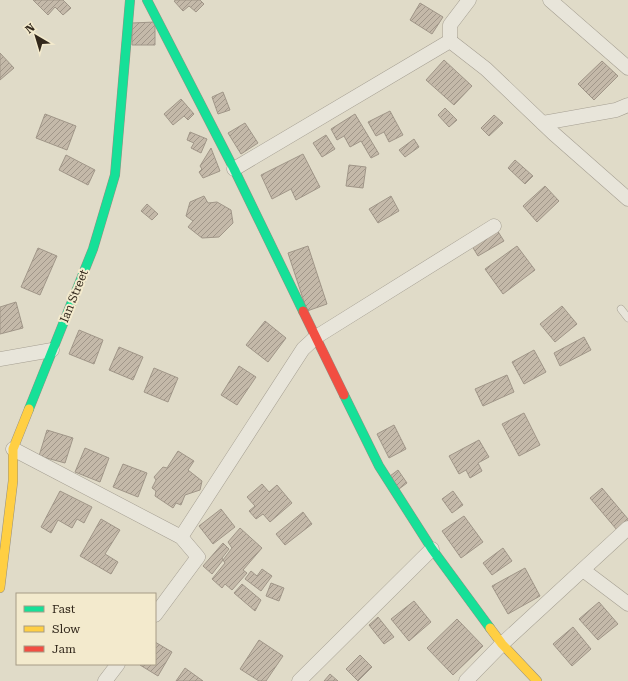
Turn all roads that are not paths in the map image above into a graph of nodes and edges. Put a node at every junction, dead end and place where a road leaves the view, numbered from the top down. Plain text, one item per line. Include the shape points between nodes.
1 (130, 0) edge
2 (147, 0) edge
3 (470, 0) edge
4 (550, 0) edge
5 (450, 41) junction
6 (628, 68) edge
7 (628, 105) edge
8 (543, 123) junction
9 (234, 168) junction
10 (628, 199) edge
11 (494, 226) dead end
12 (621, 309) dead end
13 (628, 318) edge
14 (316, 337) junction
15 (52, 350) junction
16 (0, 359) edge
17 (13, 449) junction
18 (628, 528) edge
19 (181, 537) junction
20 (432, 549) junction
21 (583, 570) junction
22 (0, 588) edge
23 (628, 604) edge
24 (156, 614) edge
25 (502, 644) junction
26 (117, 665) edge
27 (105, 681) edge
28 (299, 681) edge
29 (466, 681) edge
30 (537, 681) edge

1 - 15 street, Ian Street via 115,175 93,249
2 - 9 street
3 - 5 street via 450,26
4 - 6 street
5 - 8 street via 486,69
5 - 9 street
7 - 8 street via 616,110
8 - 10 street
9 - 14 street
11 - 14 street
12 - 13 lane
14 - 19 street via 303,349
14 - 20 street via 379,466
15 - 16 street
15 - 17 street, Ian Street
17 - 19 street
17 - 22 street, Ian Street via 13,482
18 - 21 street
19 - 24 street via 198,557
20 - 25 street
20 - 28 street
21 - 23 street
21 - 25 street
25 - 29 street
25 - 30 street
26 - 27 street

